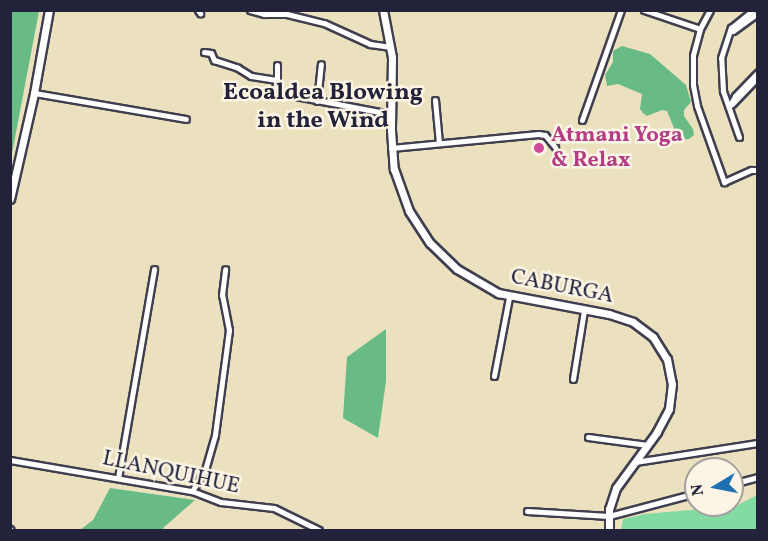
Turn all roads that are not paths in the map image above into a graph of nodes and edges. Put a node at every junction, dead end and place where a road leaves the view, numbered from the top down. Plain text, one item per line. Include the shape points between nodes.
1 (49, 10) edge
2 (249, 10) edge
3 (383, 10) edge
4 (621, 10) edge
5 (644, 10) edge
6 (710, 10) edge
7 (753, 10) edge
8 (758, 13) edge
9 (700, 28) junction
10 (729, 34) junction
11 (390, 47) junction
12 (204, 52) dead end
13 (277, 64) dead end
14 (321, 64) dead end
15 (758, 72) edge
16 (758, 77) edge
17 (277, 80) junction
18 (34, 93) junction
19 (435, 100) dead end
20 (317, 101) junction
21 (729, 107) junction
22 (390, 114) junction
23 (186, 119) dead end
24 (582, 120) dead end
25 (739, 137) dead end
26 (440, 143) junction
27 (555, 147) dead end
28 (391, 148) junction
29 (758, 170) edge
30 (10, 199) edge
31 (154, 269) dead end
32 (225, 269) dead end
33 (509, 297) junction
34 (584, 310) junction
35 (494, 376) dead end
36 (573, 379) dead end
37 (588, 437) dead end
38 (758, 442) edge
39 (647, 446) junction
40 (10, 460) edge
41 (634, 462) junction
42 (118, 478) junction
43 (192, 491) junction
44 (684, 496) edge
45 (527, 511) dead end
46 (609, 516) junction
47 (319, 531) edge
48 (609, 531) edge

1 - 18 street
2 - 11 street via 324,23 370,44
3 - 11 street, CABURGA
4 - 24 street
5 - 9 street
6 - 9 street
7 - 10 street
8 - 10 street
9 - 29 street via 692,64 694,96 724,182
10 - 21 street via 720,66
11 - 22 street, CABURGA
12 - 17 street via 251,76
13 - 17 street
14 - 20 street
15 - 21 street
16 - 21 street
17 - 20 street via 275,89 280,93
18 - 23 street
18 - 30 street
19 - 26 street
20 - 22 street
21 - 25 street
22 - 28 street, CABURGA
26 - 27 street via 538,134 545,135
26 - 28 street
28 - 33 street, CABURGA via 404,200 430,243 467,276
31 - 42 street
32 - 43 street via 222,294 229,330 215,435 205,470
33 - 34 street, CABURGA
33 - 35 street
34 - 36 street
34 - 39 street, CABURGA via 633,322 653,338 667,359 672,376 671,401
37 - 39 street
38 - 41 street
39 - 41 street, CABURGA
40 - 42 street, LLANQUIHUE
41 - 46 street, CABURGA via 616,488
42 - 43 street, LLANQUIHUE
43 - 47 street, LLANQUIHUE via 221,502 274,508
44 - 46 street
45 - 46 street
46 - 48 street, CABURGA

